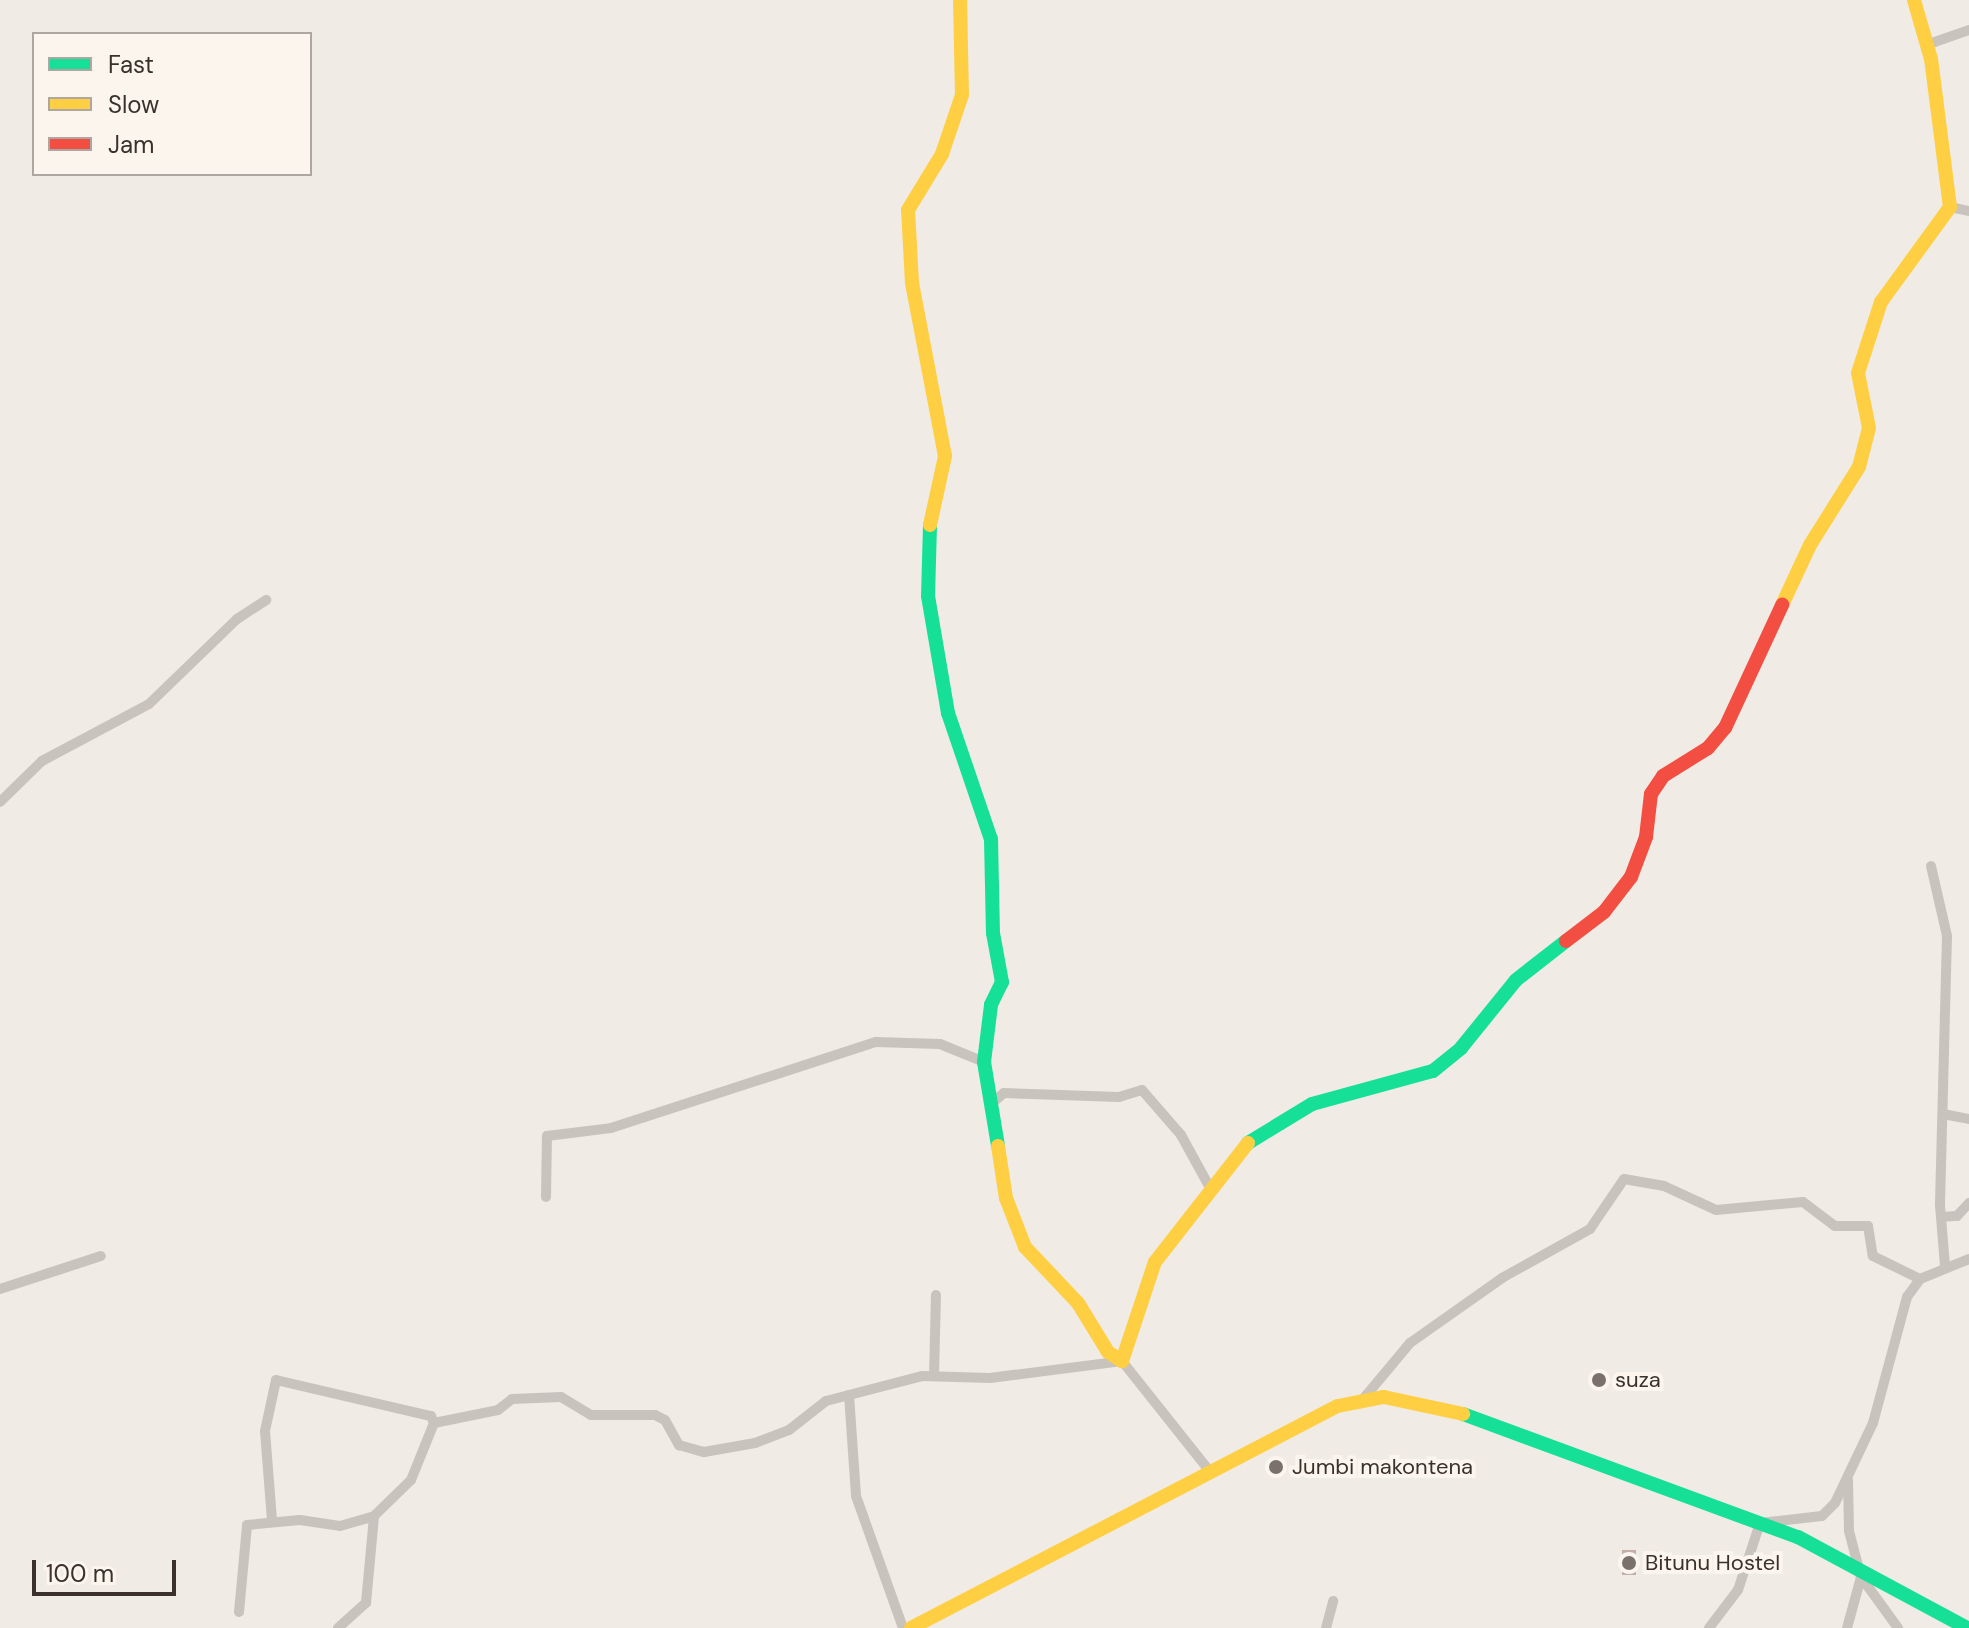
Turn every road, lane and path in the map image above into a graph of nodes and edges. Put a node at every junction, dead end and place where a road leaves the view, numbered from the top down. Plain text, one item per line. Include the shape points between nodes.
1 (960, 0) edge
2 (1914, 0) edge
3 (1969, 30) edge
4 (1926, 45) junction
5 (1950, 207) junction
6 (1969, 211) edge
7 (266, 600) dead end
8 (0, 802) edge
9 (1931, 866) dead end
10 (984, 1062) junction
11 (990, 1105) junction
12 (1943, 1114) junction
13 (1969, 1119) edge
14 (1209, 1186) junction
15 (546, 1197) dead end
16 (1969, 1203) edge
17 (1941, 1217) junction
18 (101, 1256) dead end
19 (1969, 1259) edge
20 (1945, 1266) junction
21 (1920, 1279) junction
22 (0, 1289) edge
23 (936, 1295) dead end
24 (1122, 1361) junction
25 (934, 1376) junction
26 (849, 1395) junction
27 (1364, 1398) junction
28 (434, 1423) junction
29 (1851, 1464) junction
30 (1208, 1469) junction
31 (374, 1516) junction
32 (272, 1520) junction
33 (1760, 1523) junction
34 (1859, 1572) junction
35 (1333, 1601) dead end
36 (239, 1612) dead end
37 (338, 1628) edge
38 (903, 1628) edge
39 (911, 1628) edge
40 (1326, 1628) edge
41 (1709, 1628) edge
42 (1847, 1628) edge
43 (1898, 1628) edge
44 (1967, 1628) edge

1 - 10 street via 962,95 942,154 908,210 912,283 945,456 930,507 928,596 948,713 991,839 993,933 1002,982 991,1005
2 - 4 street
3 - 4 street
4 - 5 street
5 - 6 street
5 - 14 street via 1881,302 1858,373 1869,428 1851,488 1810,545 1725,728 1708,748 1663,776 1651,794 1646,837 1631,877 1604,912 1516,980 1461,1048 1433,1071 1293,1113 1251,1140
7 - 8 street via 149,704 42,761
9 - 12 street via 1947,936
10 - 11 street
10 - 15 street via 940,1044 876,1042 611,1128 547,1136
11 - 14 street via 1004,1093 1119,1097 1142,1090 1181,1135
11 - 24 street via 1006,1198 1025,1247 1078,1303 1108,1352
12 - 13 street
12 - 17 street
14 - 24 street via 1155,1262
16 - 17 street via 1957,1216
17 - 20 street
18 - 22 street
19 - 20 street
20 - 21 street
21 - 27 street via 1873,1256 1868,1226 1835,1226 1803,1202 1716,1210 1664,1186 1624,1179 1590,1229 1502,1278 1410,1343
21 - 29 street via 1899,1318 1873,1423
23 - 25 street
24 - 25 street via 990,1378
24 - 30 street
25 - 26 street
26 - 28 street via 826,1401 789,1430 755,1443 704,1452 679,1445 665,1420 655,1415 591,1415 561,1397 512,1399 498,1410
26 - 38 street via 856,1496
27 - 30 street
27 - 33 street via 1453,1410
28 - 31 street via 411,1480
28 - 32 street via 431,1416 276,1380 265,1431
29 - 33 street via 1842,1492 1822,1516
29 - 34 street via 1849,1531
30 - 39 street
31 - 32 street via 340,1526
31 - 37 street via 366,1603
32 - 36 street via 244,1528
33 - 34 street
33 - 41 street via 1738,1590
34 - 42 street
34 - 43 street
34 - 44 street
35 - 40 street

